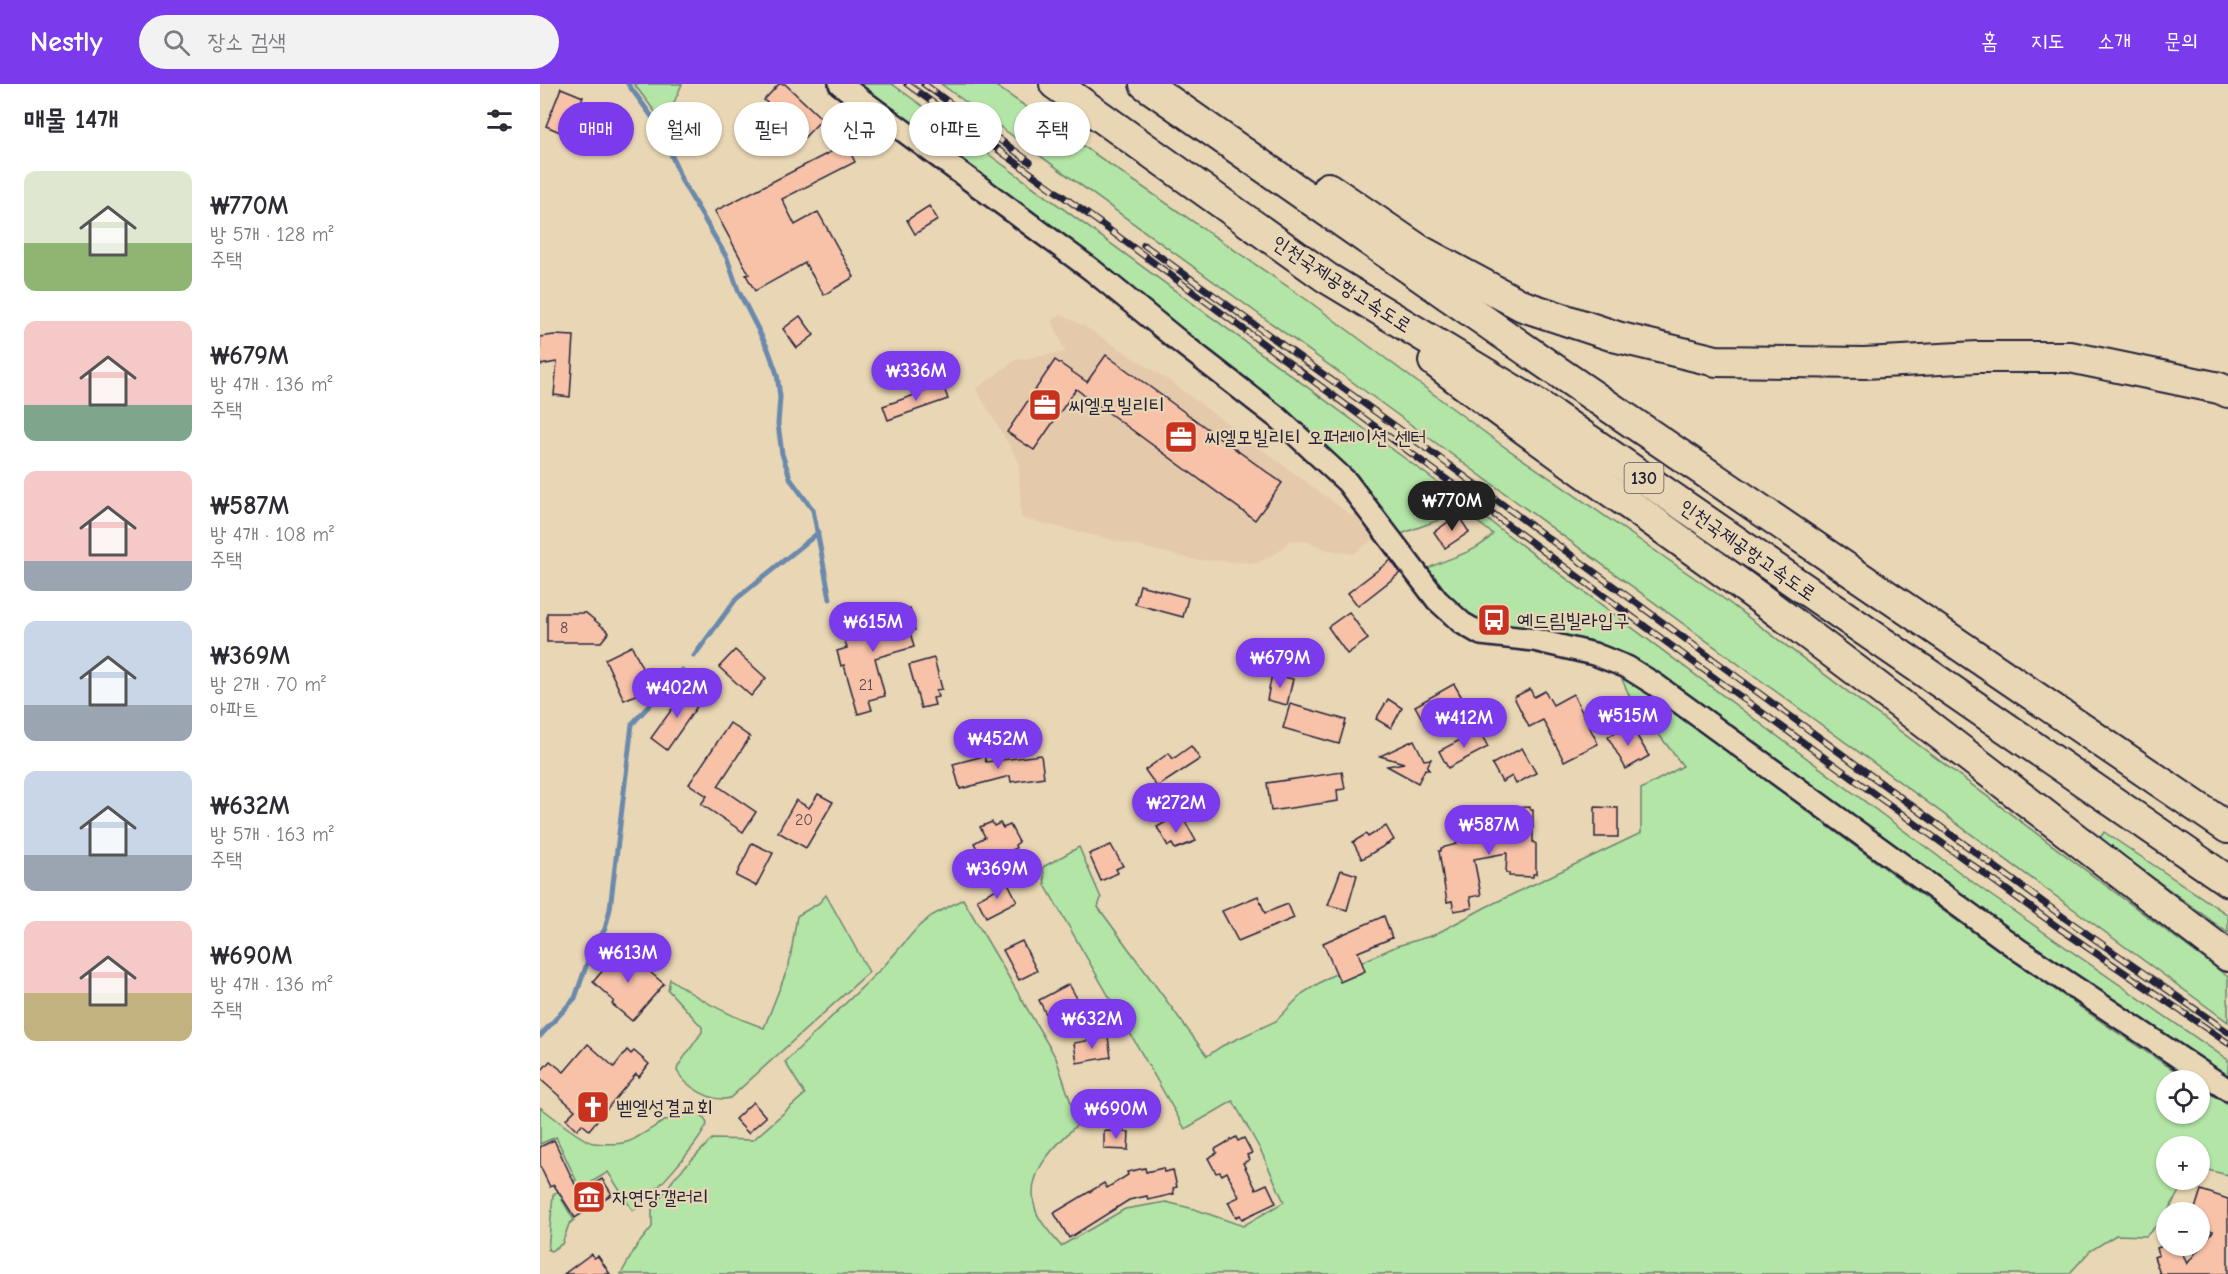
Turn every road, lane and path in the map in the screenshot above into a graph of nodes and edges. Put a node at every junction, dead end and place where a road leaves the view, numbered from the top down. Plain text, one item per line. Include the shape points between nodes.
1 (840, 84) edge
2 (1056, 84) edge
3 (1145, 84) edge
4 (1175, 84) edge
5 (1327, 278) junction
6 (2228, 392) edge
7 (2228, 828) edge
8 (2228, 881) edge
9 (2228, 956) edge
10 (2228, 1090) edge

1 - 10 street via 1092,270 1278,418 1347,482 1437,600 1462,623 1481,634 1534,640 1594,654 1627,667 2019,950
2 - 5 highway, 인천국제공항고속도로 / 130
3 - 7 highway, 인천국제공항고속도로 / 130 via 1545,363
4 - 6 highway via 1419,250 1523,306 1617,337 1716,361 1853,363 2070,357
5 - 8 highway, 인천국제공항고속도로 / 130 via 1538,405
5 - 9 highway via 1518,427 1783,615

